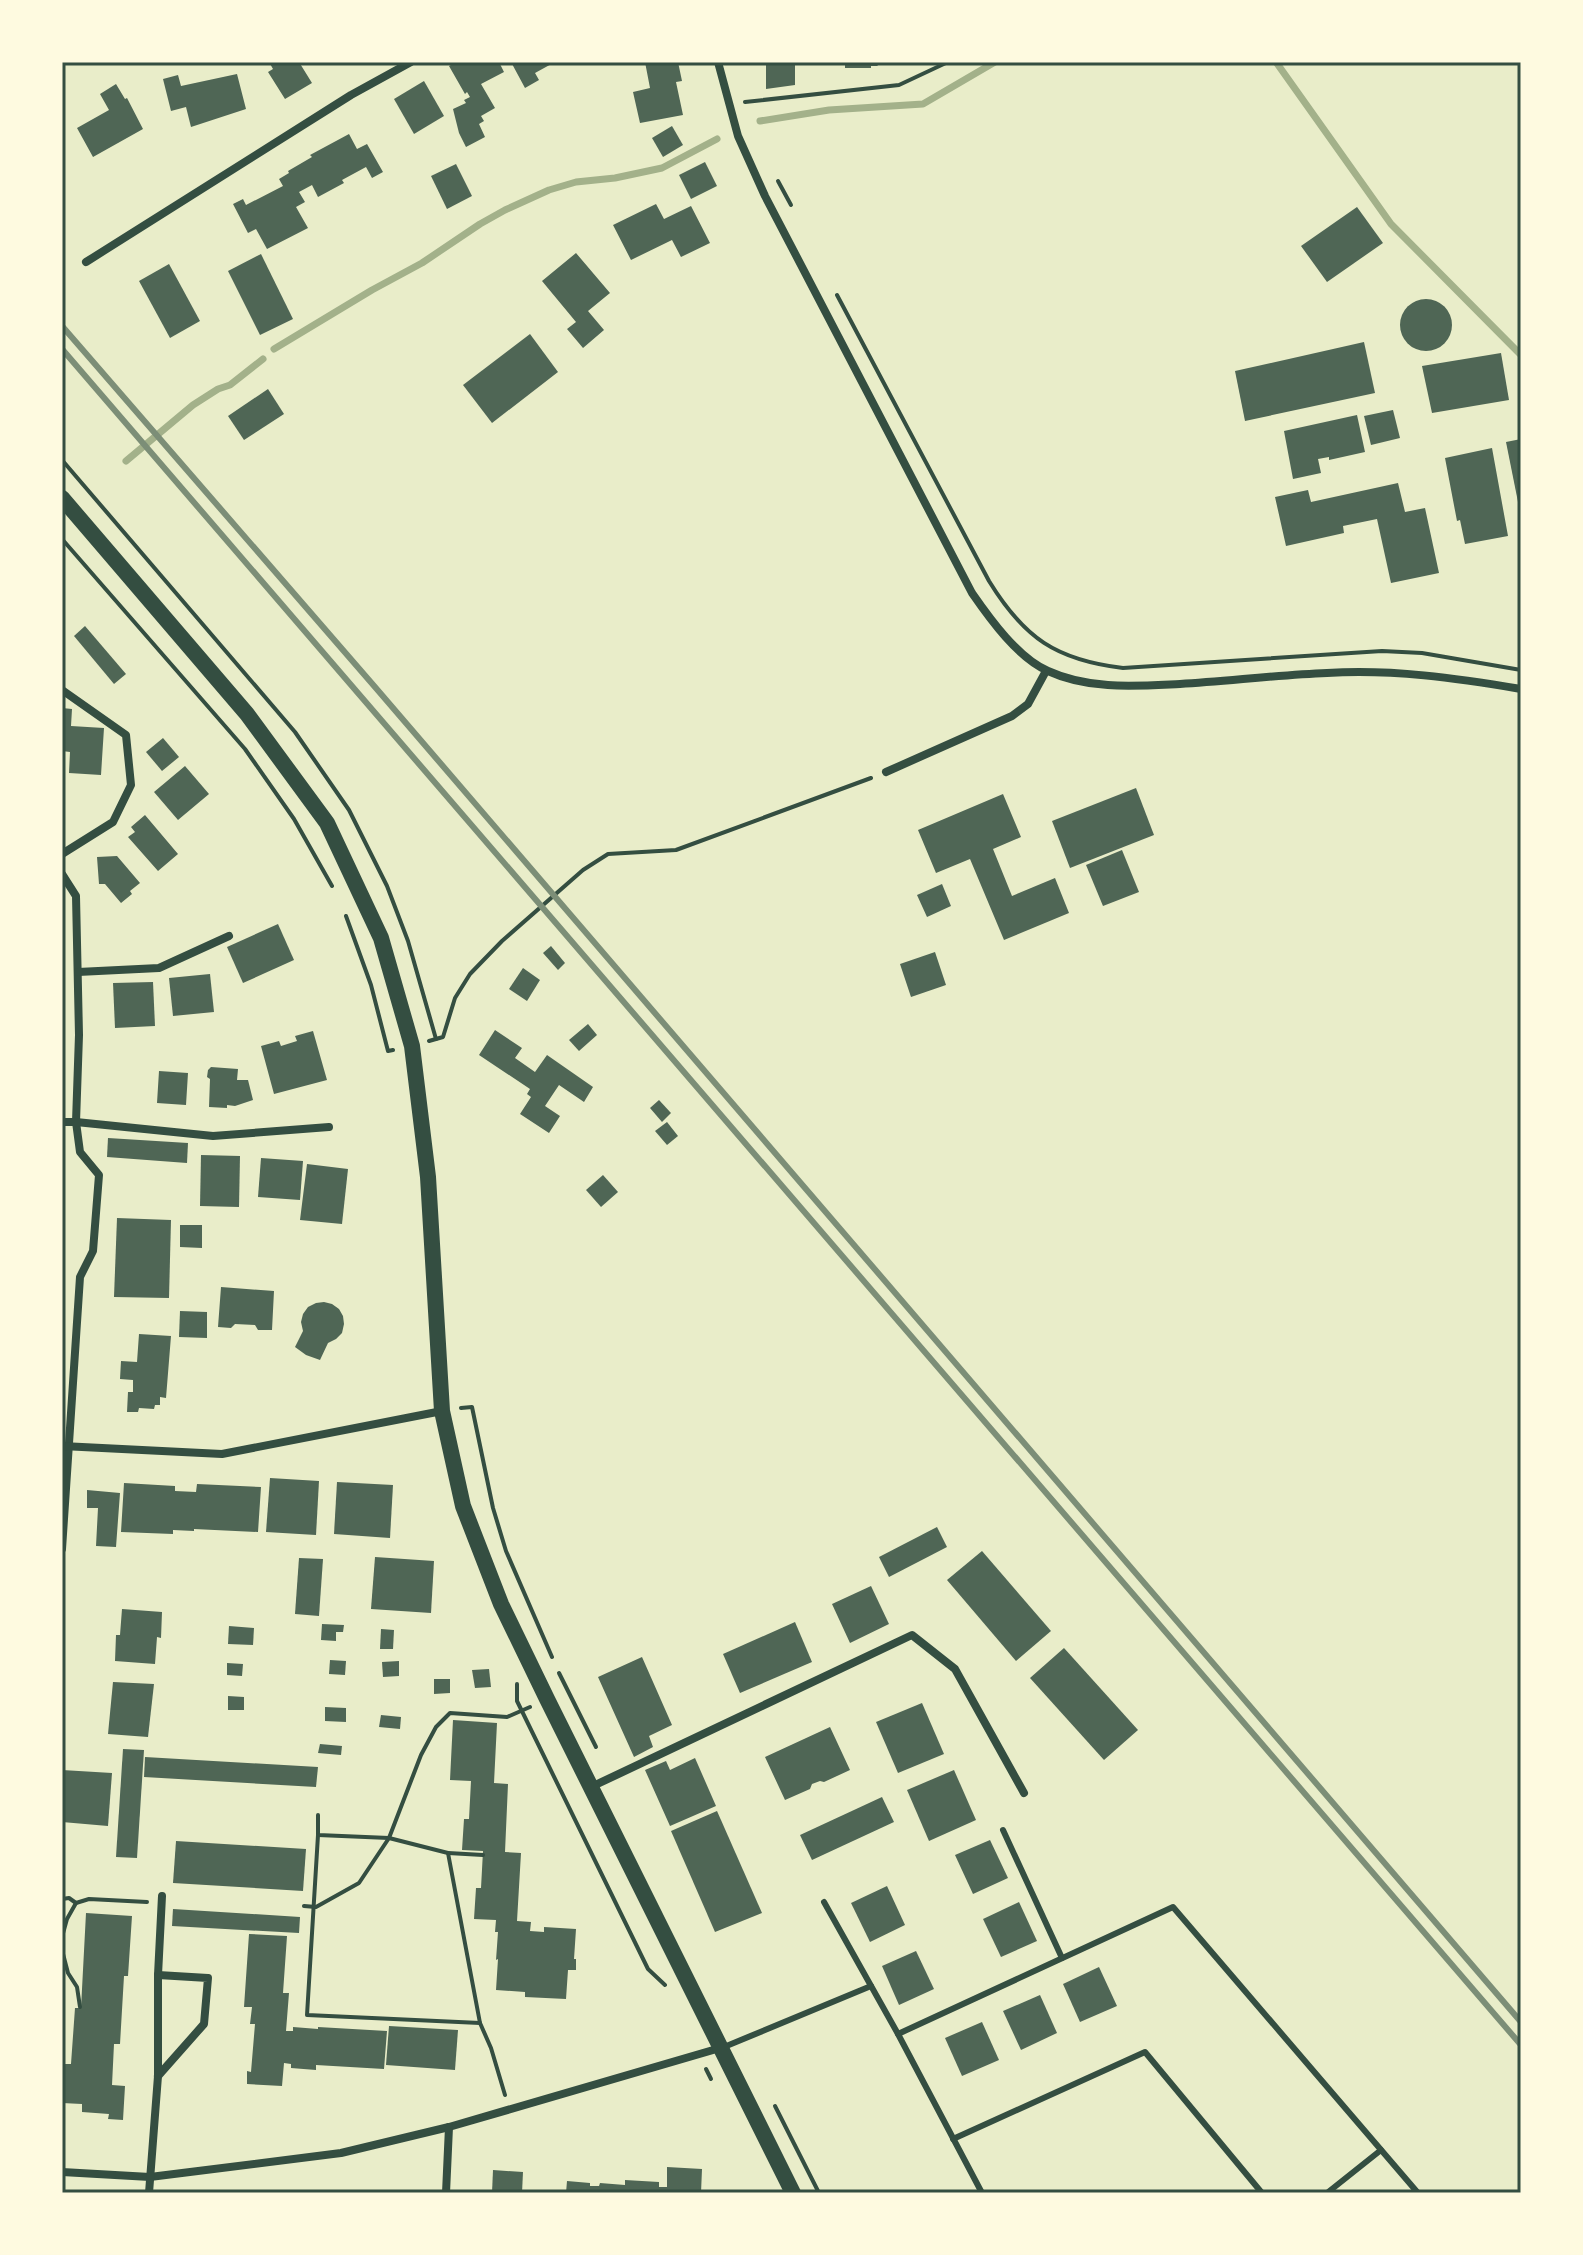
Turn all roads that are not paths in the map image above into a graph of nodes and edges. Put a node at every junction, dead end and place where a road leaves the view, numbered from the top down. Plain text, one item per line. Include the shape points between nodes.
1 (411, 62) edge
2 (718, 62) edge
3 (86, 262) dead end
4 (62, 498) edge
5 (1046, 671) junction
6 (1521, 689) edge
7 (62, 690) edge
8 (886, 772) road end
9 (62, 854) edge
10 (62, 874) edge
11 (229, 936) dead end
12 (78, 972) junction
13 (62, 1122) edge
14 (76, 1122) junction
15 (329, 1127) dead end
16 (442, 1411) junction
17 (66, 1446) edge
18 (62, 1549) edge
19 (591, 1787) junction
20 (1024, 1793) dead end
21 (1003, 1830) dead end
22 (162, 1899) road end
23 (824, 1902) dead end
24 (1062, 1958) junction
25 (158, 1975) junction
26 (871, 1986) junction
27 (898, 2034) junction
28 (720, 2048) junction
29 (158, 2076) junction
30 (449, 2127) junction
31 (953, 2139) junction
32 (1381, 2150) junction
33 (62, 2172) edge
34 (150, 2177) junction
35 (149, 2193) edge
36 (446, 2193) edge
37 (793, 2193) edge
38 (982, 2193) edge
39 (1262, 2193) edge
40 (1327, 2193) edge
41 (1418, 2193) edge

1 - 3 street
2 - 5 street via 738,136 765,196 972,593 994,625
4 - 16 main road via 247,714 327,823 381,938 412,1046 428,1177
5 - 6 street via 1110,686 1365,671 1452,677
5 - 8 street via 1028,704 1012,716
7 - 9 street via 126,735 131,785 113,822
10 - 12 street via 76,896
11 - 12 street via 159,968
12 - 14 street
13 - 14 street
14 - 15 street via 213,1136
14 - 17 street via 80,1152 99,1175 93,1251 80,1277
16 - 17 street via 222,1454
16 - 19 main road via 463,1506 501,1604
17 - 18 street
19 - 20 street via 912,1635 955,1669
19 - 28 main road
21 - 24 lane
22 - 25 street
23 - 26 lane
24 - 27 lane
24 - 32 lane via 1173,1907
25 - 29 street
25 - 29 street via 208,1978 204,2024
26 - 27 lane
26 - 28 lane
27 - 31 lane
28 - 30 street
28 - 37 main road
29 - 34 street
30 - 34 street via 341,2153
30 - 36 street
31 - 38 lane
31 - 39 lane via 1145,2052
32 - 40 lane
32 - 41 lane
33 - 34 street
34 - 35 street

